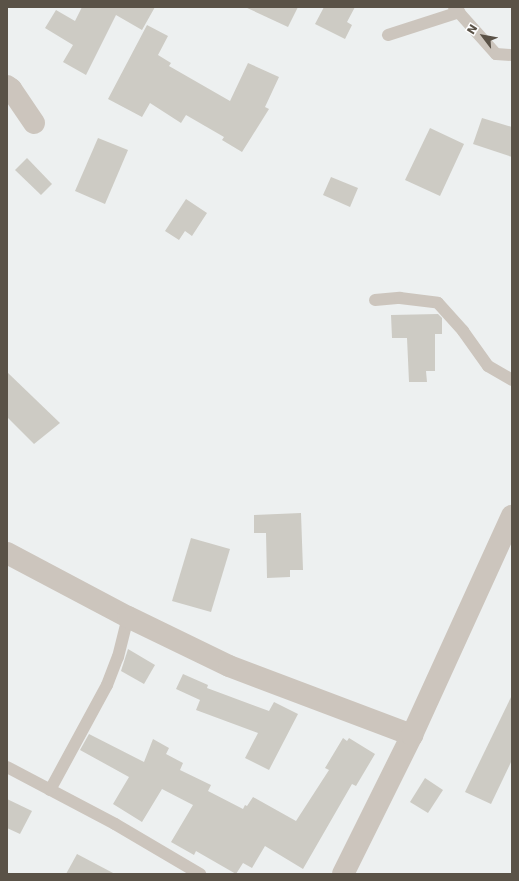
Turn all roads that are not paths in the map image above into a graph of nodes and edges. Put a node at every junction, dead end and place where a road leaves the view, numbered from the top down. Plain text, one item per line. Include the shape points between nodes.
1 (456, 10) edge
2 (388, 35) dead end
3 (512, 54) edge
4 (7, 86) edge
5 (34, 123) dead end
6 (375, 300) dead end
7 (512, 380) edge
8 (512, 516) edge
9 (7, 553) edge
10 (128, 617) junction
11 (412, 735) junction
12 (7, 767) edge
13 (50, 790) junction
14 (200, 874) edge
15 (343, 874) edge

1 - 2 lane
1 - 3 lane via 496,54
4 - 5 street
6 - 7 lane via 400,298 438,304 463,331 488,366
8 - 11 street
9 - 10 street
10 - 11 street via 229,666
10 - 13 lane via 118,657 107,685
11 - 15 street
12 - 13 lane
13 - 14 lane via 115,824

